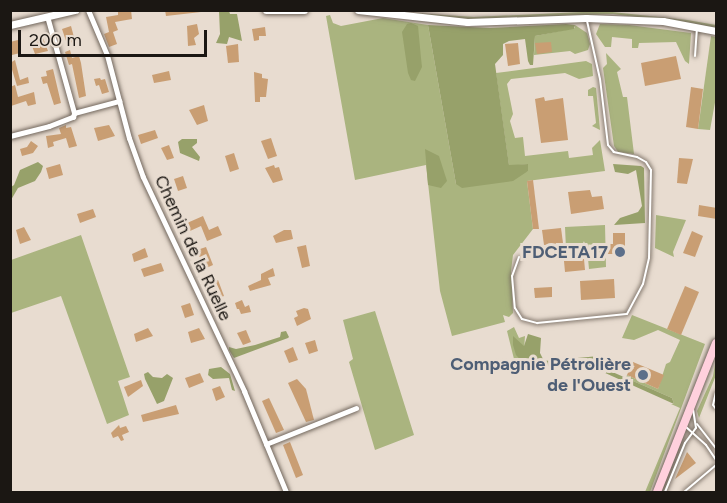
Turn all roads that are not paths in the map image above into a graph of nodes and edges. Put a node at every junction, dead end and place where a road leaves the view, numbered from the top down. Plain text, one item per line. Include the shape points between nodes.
1 (75, 10) edge
2 (88, 10) edge
3 (266, 10) edge
4 (304, 10) edge
5 (358, 10) edge
6 (47, 16) junction
7 (586, 18) junction
8 (10, 25) edge
9 (697, 27) junction
10 (717, 31) edge
11 (695, 56) dead end
12 (119, 101) junction
13 (74, 113) junction
14 (10, 136) edge
15 (519, 257) dead end
16 (717, 342) edge
17 (717, 392) edge
18 (692, 405) junction
19 (356, 408) dead end
20 (717, 410) edge
21 (684, 424) junction
22 (697, 424) junction
23 (692, 435) junction
24 (266, 444) junction
25 (717, 448) edge
26 (717, 460) edge
27 (717, 465) edge
28 (286, 492) edge
29 (657, 492) edge
30 (664, 492) edge
31 (684, 492) edge

1 - 6 street
2 - 12 street, Chemin de la Ruelle via 107,55
3 - 4 street
5 - 7 street via 467,22
6 - 8 street
6 - 13 street
7 - 9 street via 663,21
7 - 15 lane via 600,79 608,145 614,152 646,162 651,170 649,258 643,284 627,314 530,321 522,319 515,308 512,276
9 - 10 street
9 - 11 lane
12 - 13 street
12 - 24 street, Chemin de la Ruelle via 143,177
13 - 14 street via 73,117 49,126
16 - 18 main road
17 - 20 lane via 713,405
18 - 21 main road
18 - 22 lane
19 - 24 street
21 - 23 lane
21 - 29 main road
22 - 23 lane
22 - 25 lane
23 - 26 lane
23 - 30 lane via 685,442
24 - 28 street, Chemin de la Ruelle
27 - 31 lane

